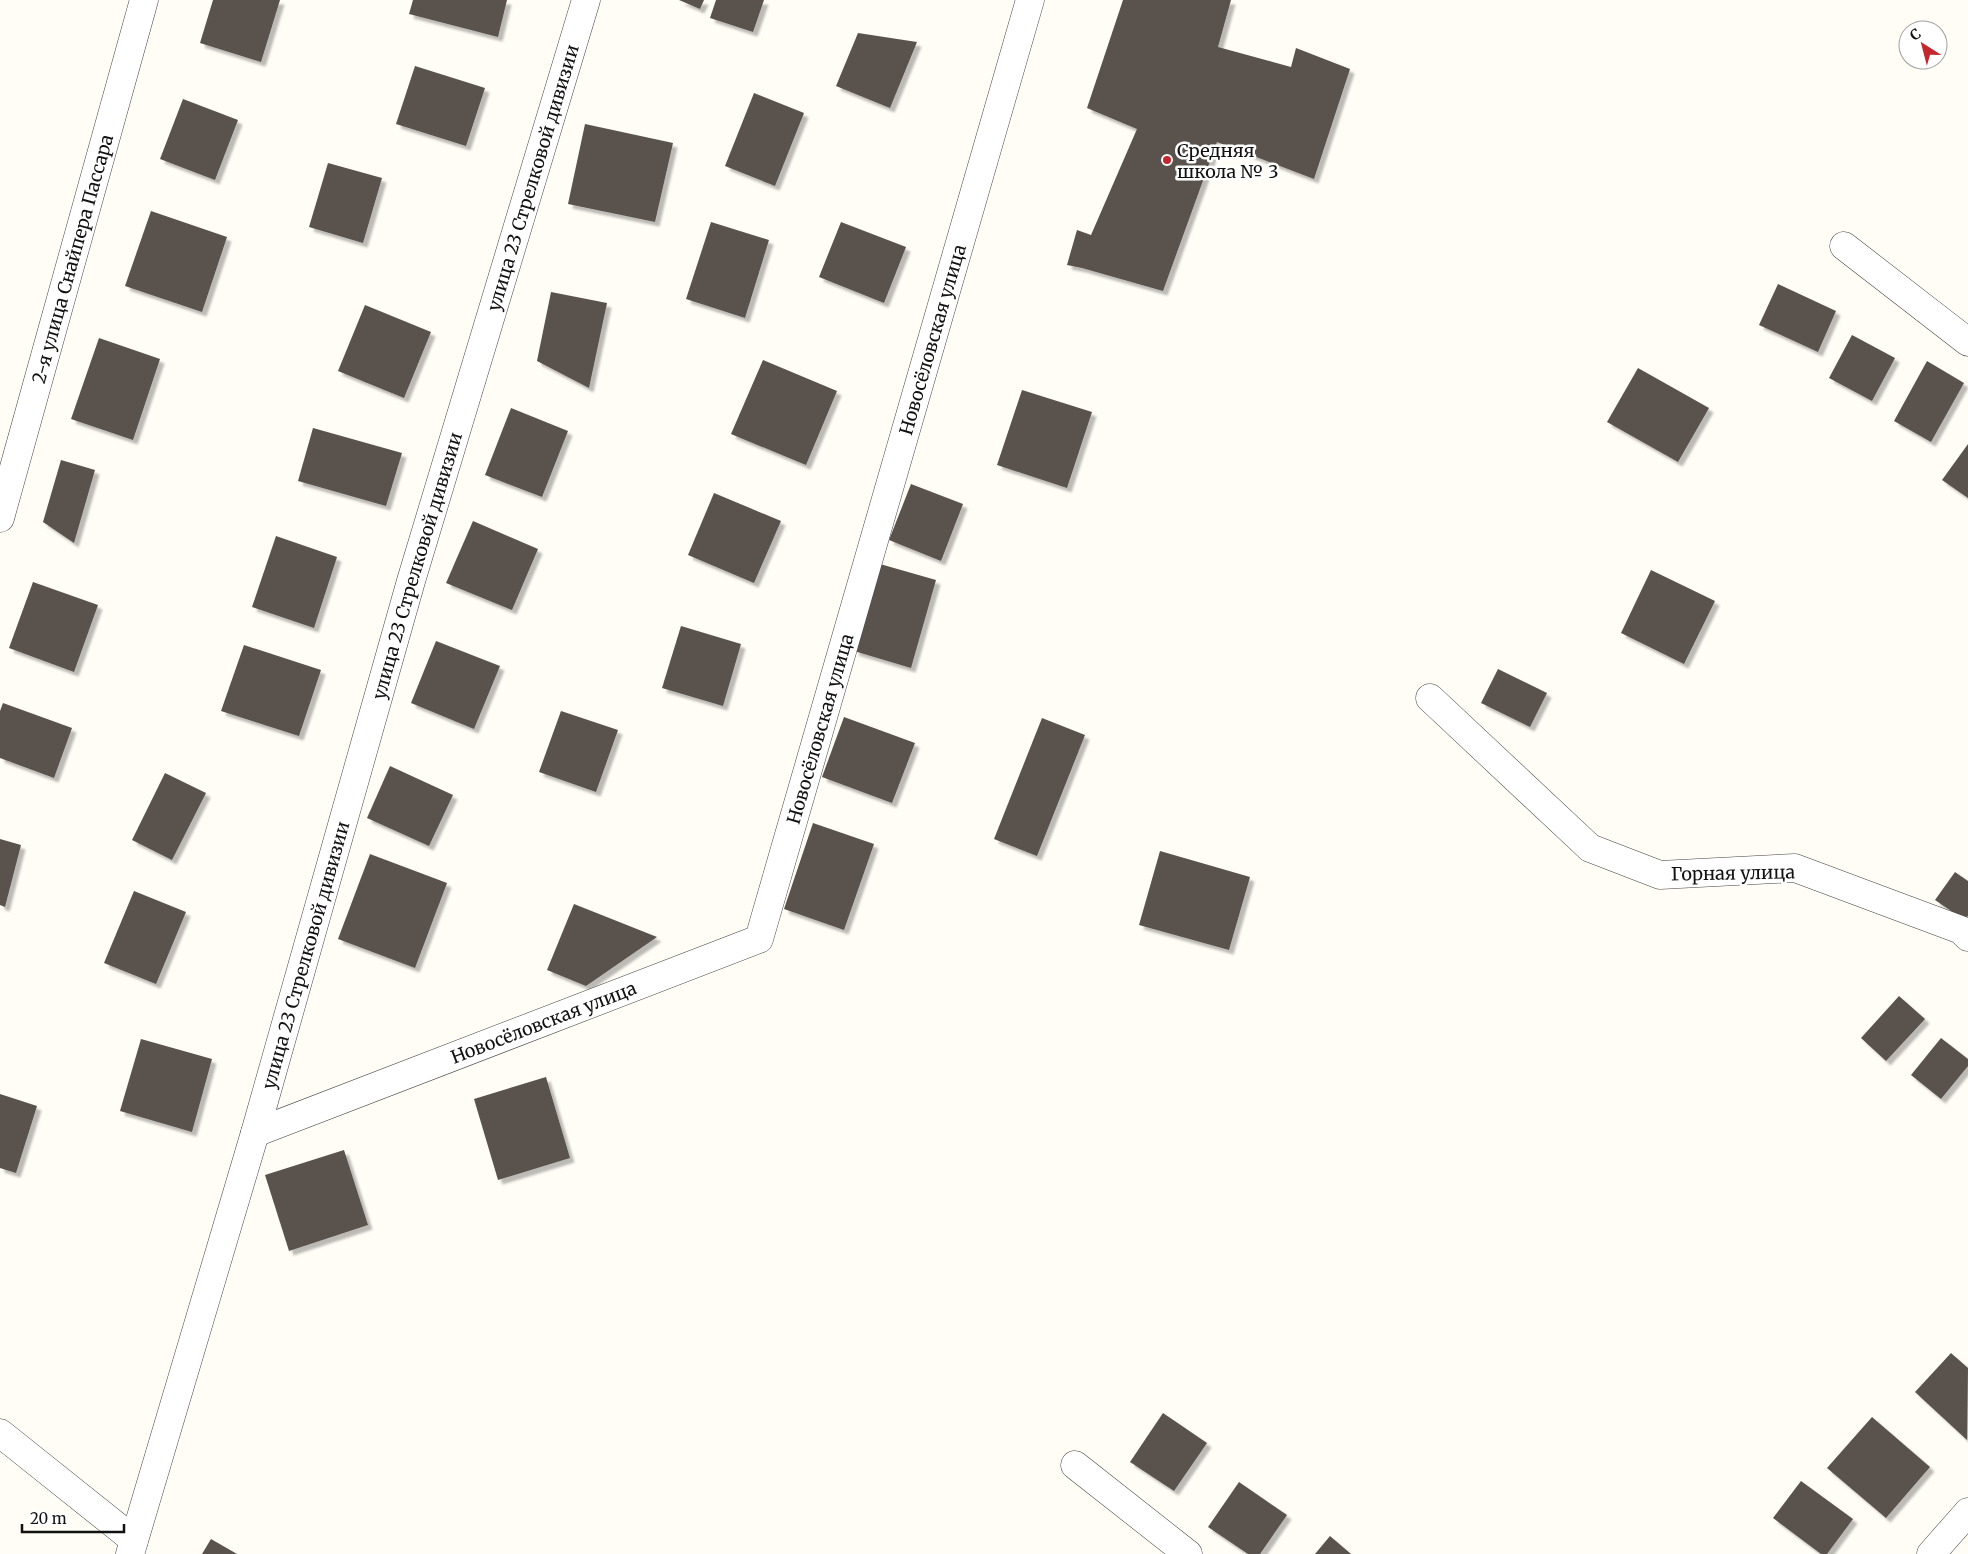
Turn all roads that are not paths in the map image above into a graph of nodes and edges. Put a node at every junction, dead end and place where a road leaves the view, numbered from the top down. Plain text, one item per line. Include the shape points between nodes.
1 (144, 0) edge
2 (586, 0) edge
3 (1030, 0) edge
4 (1844, 246) dead end
5 (1968, 342) edge
6 (0, 518) edge
7 (1430, 698) dead end
8 (1968, 937) edge
9 (255, 1133) junction
10 (0, 1433) edge
11 (1075, 1464) dead end
12 (1968, 1512) edge
13 (132, 1547) edge
14 (1188, 1554) edge
15 (1931, 1554) edge

1 - 6 street, 2-я улица Снайпера Пассара
2 - 9 street, улица 23 Стрелковой дивизии via 411,581
3 - 9 street, Новосёловская улица via 759,939
4 - 5 street
7 - 8 street, Горная улица via 1590,848 1660,875 1795,868 1961,930
9 - 13 street, улица 23 Стрелковой дивизии
10 - 13 street
11 - 14 street
12 - 15 street

